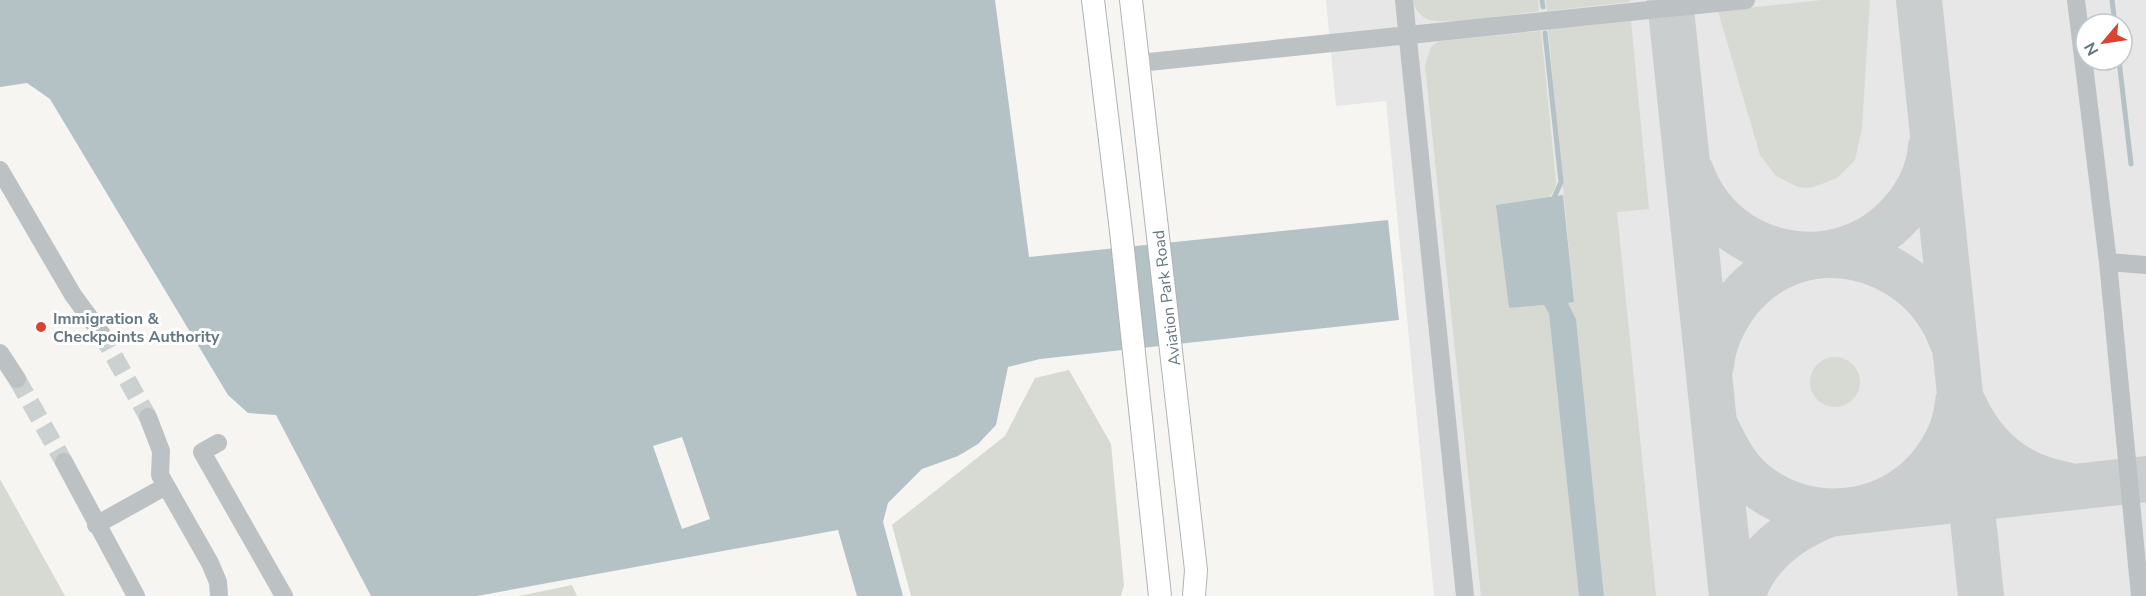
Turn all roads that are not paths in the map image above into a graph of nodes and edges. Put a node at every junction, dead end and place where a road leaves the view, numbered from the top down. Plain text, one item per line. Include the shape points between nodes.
1 (1093, 0) edge
2 (1131, 0) edge
3 (1404, 0) edge
4 (1746, 0) edge
5 (2076, 0) edge
6 (1408, 35) junction
7 (1139, 63) junction
8 (0, 170) edge
9 (2108, 262) junction
10 (2146, 265) edge
11 (101, 333) tunnel mouth
12 (0, 353) edge
13 (17, 379) tunnel mouth
14 (148, 417) tunnel mouth
15 (218, 443) dead end
16 (64, 462) tunnel mouth
17 (166, 486) junction
18 (96, 525) junction
19 (136, 596) edge
20 (219, 596) edge
21 (285, 596) edge
22 (1160, 596) edge
23 (1194, 596) edge
24 (1465, 596) edge
25 (2140, 596) edge

1 - 22 main road via 1122,231
2 - 7 main road, Aviation Park Road
3 - 6 street
4 - 6 street
5 - 9 street
6 - 7 street
6 - 24 street
7 - 23 main road, Aviation Park Road via 1196,570
8 - 11 street
9 - 10 street
9 - 25 street
12 - 13 street
14 - 17 street via 159,442 159,469
15 - 21 street via 202,452
16 - 18 street
17 - 18 street
17 - 20 street via 210,563
18 - 19 street

